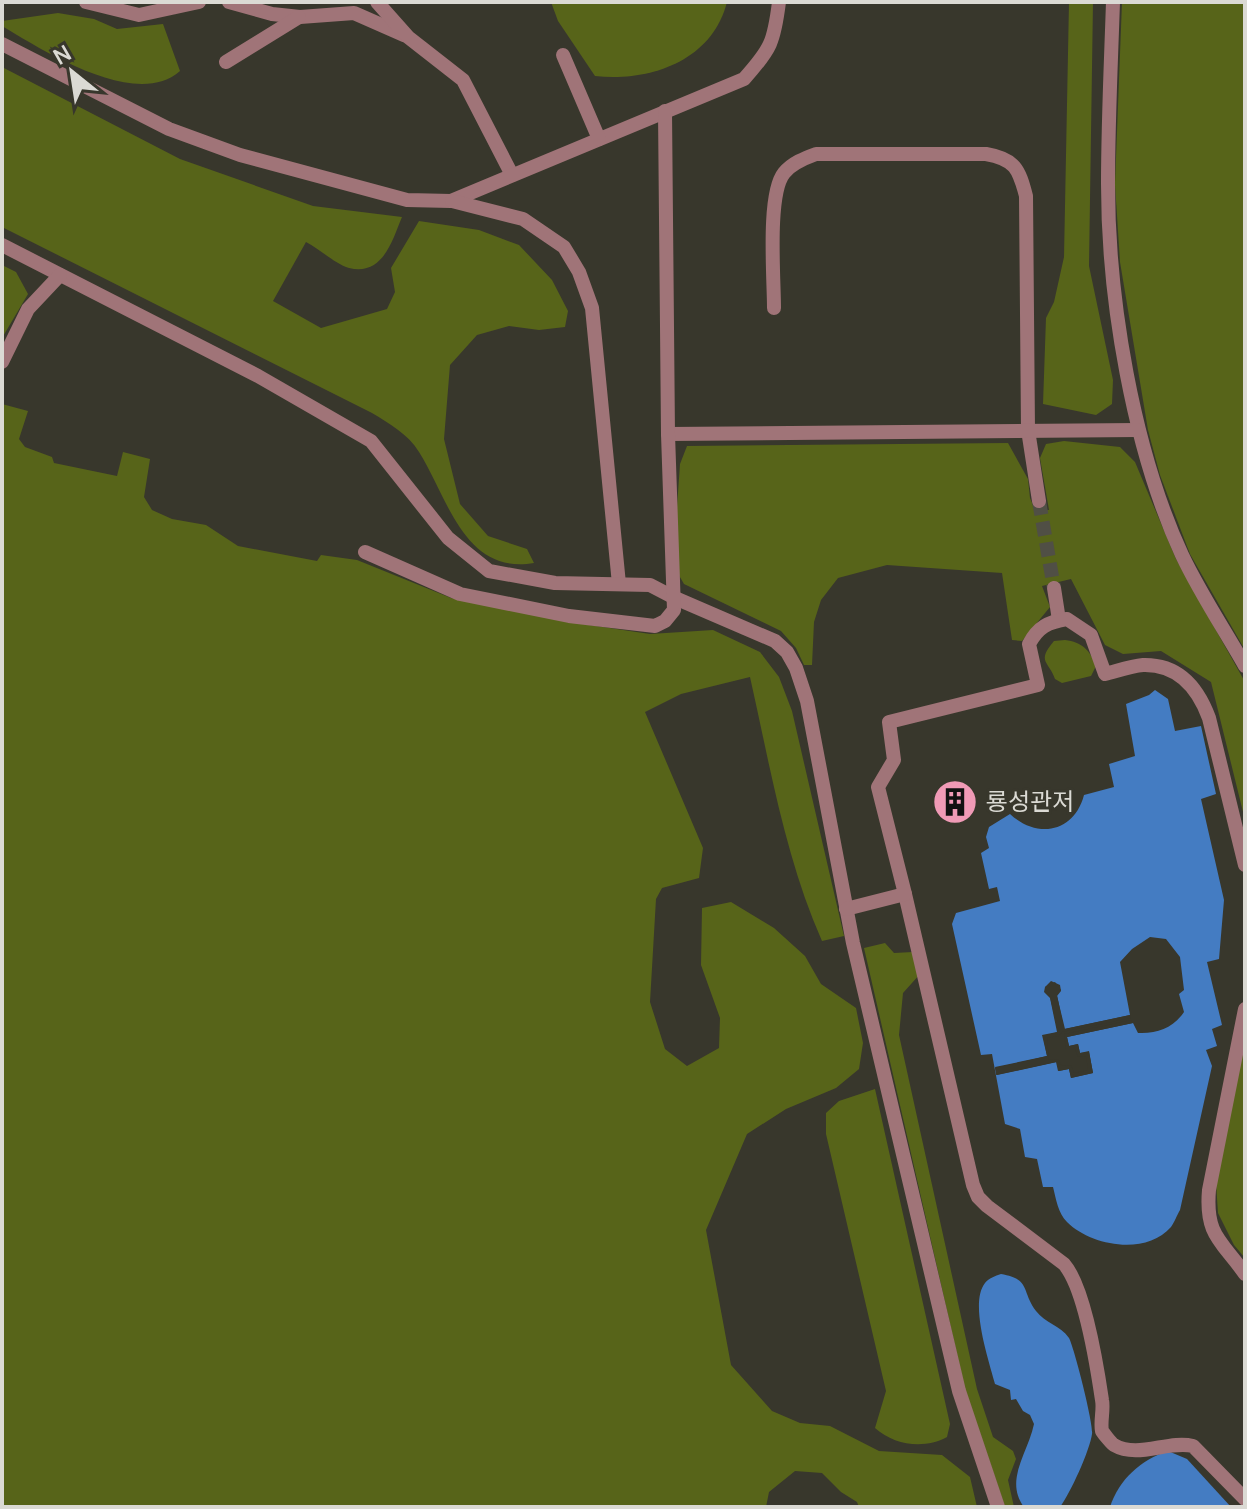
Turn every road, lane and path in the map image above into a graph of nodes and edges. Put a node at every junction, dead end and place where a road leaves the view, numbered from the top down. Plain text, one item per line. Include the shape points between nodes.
1 (86, 2) edge
2 (199, 2) edge
3 (229, 2) edge
4 (377, 2) edge
5 (779, 2) edge
6 (1113, 2) edge
7 (300, 17) junction
8 (408, 37) junction
9 (2, 44) edge
10 (563, 55) dead end
11 (226, 62) dead end
12 (665, 111) junction
13 (599, 139) junction
14 (512, 175) junction
15 (451, 201) junction
16 (2, 245) edge
17 (60, 275) junction
18 (774, 308) dead end
19 (2, 362) edge
20 (1028, 430) junction
21 (1138, 430) junction
22 (668, 434) junction
23 (1039, 501) tunnel mouth
24 (365, 552) dead end
25 (619, 584) junction
26 (1054, 588) tunnel mouth
27 (675, 598) junction
28 (1059, 620) junction
29 (1245, 666) edge
30 (1245, 865) edge
31 (905, 894) junction
32 (846, 909) junction
33 (1245, 1009) edge
34 (1245, 1274) edge
35 (1245, 1499) edge
36 (998, 1507) edge

1 - 2 lane via 139,15
3 - 7 lane
4 - 8 lane
5 - 12 lane via 775,37 744,79
6 - 21 lane via 1108,186 1112,269
7 - 8 lane via 354,13
7 - 11 lane
8 - 14 lane via 463,80
9 - 15 lane via 169,129 240,155 407,200
10 - 13 lane
12 - 13 lane
12 - 22 lane
13 - 14 lane
14 - 15 lane
15 - 25 lane via 523,219 564,247 579,272 592,308
16 - 17 lane
17 - 19 lane via 28,309
17 - 25 lane via 258,376 371,441 448,538 489,571 555,583
18 - 20 lane via 774,195 784,173 802,159 816,154 1006,157 1020,174 1026,196
20 - 21 lane
20 - 22 lane
20 - 23 lane
21 - 29 lane via 1182,555
22 - 27 lane
24 - 27 lane via 460,594 569,616 655,626 674,610
25 - 27 lane via 650,585
26 - 28 lane
27 - 32 lane via 775,641 796,668 807,701
28 - 30 lane via 1067,619 1091,635 1105,674 1143,665 1164,668 1201,695
28 - 31 lane via 1047,623 1029,644 1038,685 889,722 894,760 878,787
31 - 32 lane
31 - 35 lane via 978,1197 1073,1274 1103,1403 1102,1431 1113,1445 1132,1450 1193,1446
32 - 36 lane via 959,1391
33 - 34 lane via 1207,1211 1213,1233

